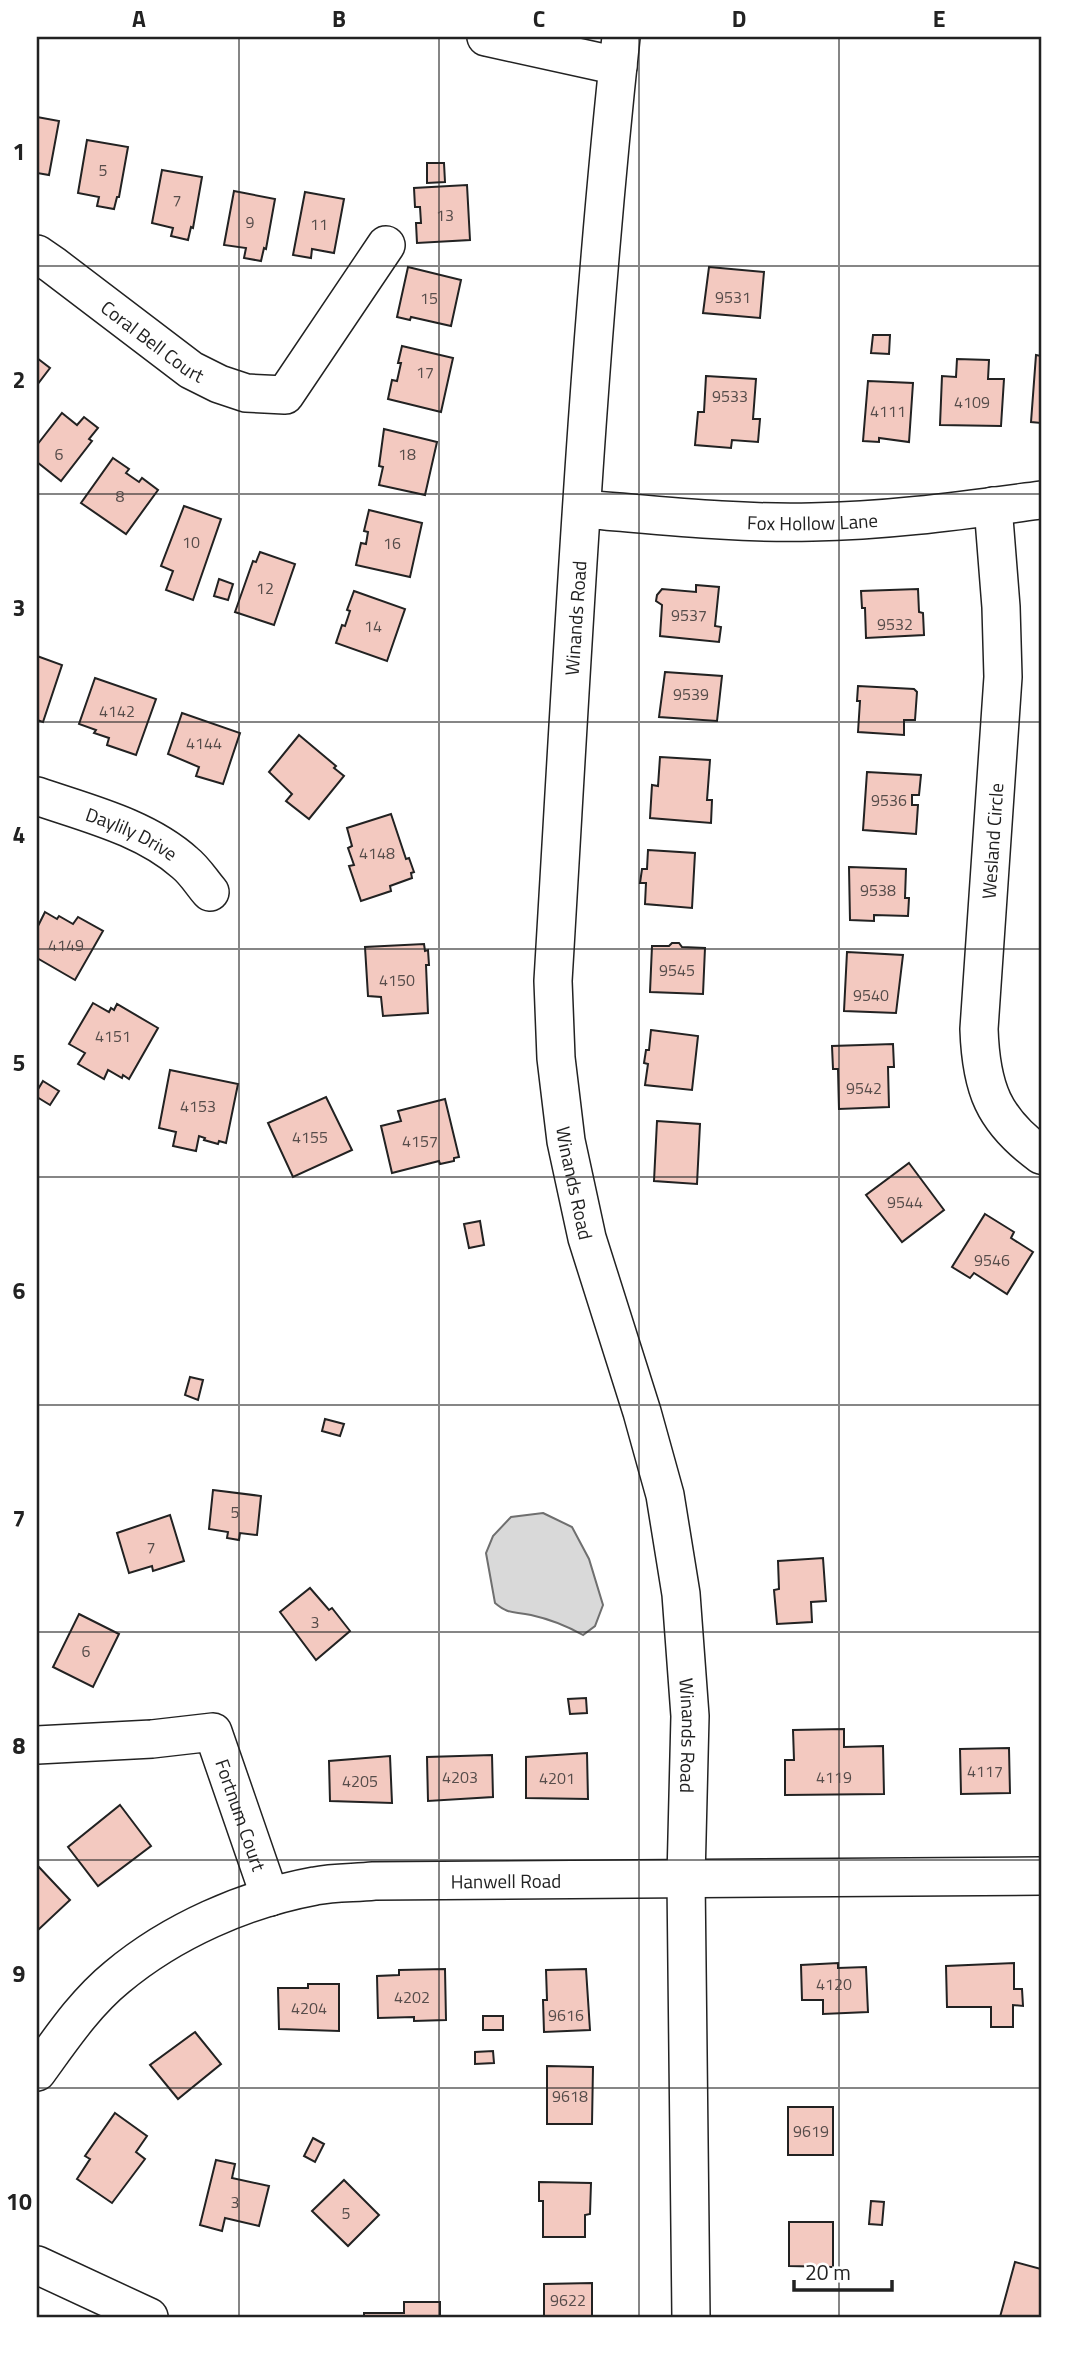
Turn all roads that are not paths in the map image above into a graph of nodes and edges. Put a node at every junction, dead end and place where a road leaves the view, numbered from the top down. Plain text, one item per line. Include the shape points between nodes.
1 (486, 37) edge
2 (619, 51) edge
3 (386, 245) dead end
4 (37, 254) edge
5 (1041, 500) edge
6 (993, 506) junction
7 (582, 509) junction
8 (37, 796) edge
9 (210, 892) dead end
10 (1041, 1156) edge
11 (37, 1745) edge
12 (1041, 1876) edge
13 (686, 1878) junction
14 (270, 1897) junction
15 (37, 2072) edge
16 (37, 2265) edge
17 (149, 2317) edge
18 (691, 2317) edge

1 - 2 street
2 - 7 street, Winands Road
3 - 4 street, Coral Bell Court via 285,396 246,393 191,370
5 - 6 street, Fox Hollow Lane
6 - 7 street, Fox Hollow Lane via 810,523
6 - 10 street, Wesland Circle via 1003,677 980,1061 1001,1117
7 - 13 street, Winands Road via 553,982 556,1058 566,1140 587,1238 665,1495 681,1594 690,1716
8 - 9 street, Daylily Drive via 159,843 186,863
11 - 14 street, Fortnum Court via 213,1732
12 - 13 street, Hanwell Road
13 - 14 street, Hanwell Road via 374,1881 318,1885
13 - 18 street, Winands Road
14 - 15 street, Hanwell Road via 222,1914 165,1943 115,1978
16 - 17 street

